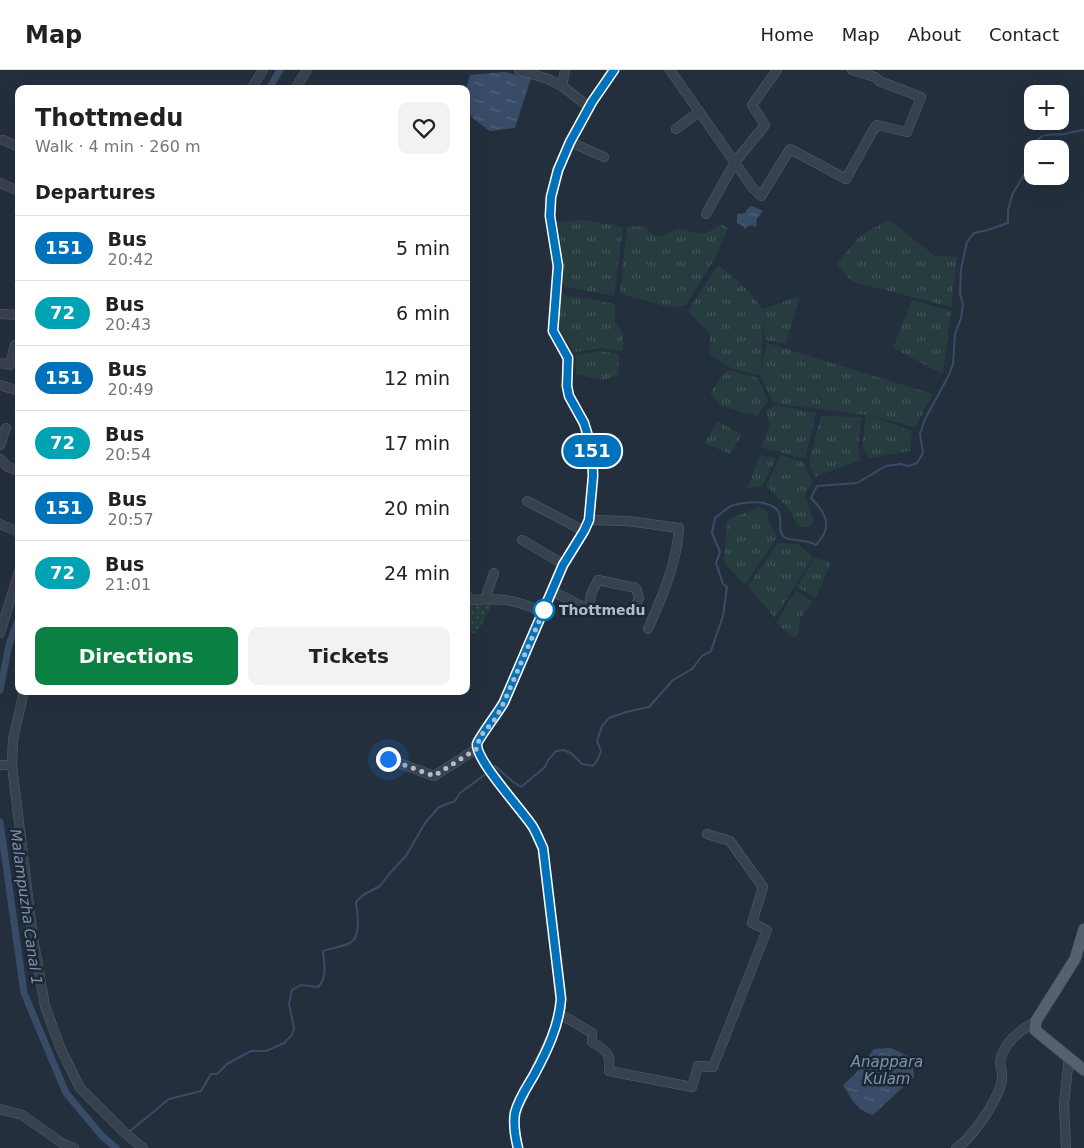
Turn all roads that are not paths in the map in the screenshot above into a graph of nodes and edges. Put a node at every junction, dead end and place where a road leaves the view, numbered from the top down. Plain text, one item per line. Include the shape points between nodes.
1 (262, 70) edge
2 (308, 70) edge
3 (519, 70) edge
4 (565, 70) edge
5 (614, 70) edge
6 (670, 70) edge
7 (777, 70) edge
8 (852, 70) edge
9 (876, 74) edge
10 (253, 85) edge
11 (298, 85) edge
12 (562, 86) junction
13 (589, 107) junction
14 (699, 112) junction
15 (676, 129) dead end
16 (1, 142) edge
17 (570, 142) junction
18 (15, 145) edge
19 (604, 157) dead end
20 (735, 162) junction
21 (0, 183) edge
22 (15, 189) edge
23 (706, 214) dead end
24 (0, 314) edge
25 (15, 315) edge
26 (15, 345) dead end
27 (0, 363) edge
28 (0, 385) edge
29 (15, 390) edge
30 (6, 428) dead end
31 (0, 445) edge
32 (0, 459) edge
33 (15, 469) edge
34 (527, 501) dead end
35 (589, 520) junction
36 (0, 524) edge
37 (15, 530) edge
38 (584, 531) junction
39 (522, 540) dead end
40 (563, 564) junction
41 (494, 573) dead end
42 (15, 581) edge
43 (552, 591) junction
44 (485, 599) junction
45 (470, 600) edge
46 (3, 608) edge
47 (634, 609) dead end
48 (543, 612) junction
49 (648, 629) dead end
50 (0, 633) edge
51 (23, 695) edge
52 (478, 748) junction
53 (388, 759) dead end
54 (0, 765) edge
55 (12, 765) junction
56 (707, 834) dead end
57 (1083, 936) edge
58 (560, 1014) junction
59 (1036, 1021) junction
60 (1069, 1057) junction
61 (1084, 1070) edge
62 (0, 1109) edge
63 (74, 1148) edge
64 (143, 1148) edge
65 (518, 1148) edge
66 (956, 1148) edge
67 (1066, 1148) edge

1 - 10 street
2 - 11 street
3 - 12 street
4 - 12 street
5 - 13 street
6 - 14 street
7 - 20 street via 752,106 765,125
8 - 9 street
9 - 20 street via 879,81 921,98 907,132 877,125 846,179 790,150 762,196
12 - 13 street
13 - 17 street
14 - 15 street
14 - 20 street
16 - 18 street
17 - 19 street
17 - 35 street via 551,197 550,216 558,266 552,324 568,358 569,396 584,423 592,449
20 - 23 street
21 - 22 street
24 - 25 street
26 - 27 street via 10,365
28 - 29 street
30 - 31 street
32 - 33 street
34 - 38 street
35 - 38 street
35 - 49 street via 679,528 678,549
36 - 37 street
38 - 40 street
39 - 40 street
40 - 43 street
41 - 44 street
42 - 46 street
43 - 47 street via 589,610 591,594 598,580 636,588 638,598
43 - 48 street
44 - 45 street
44 - 48 street via 522,602
46 - 50 street
48 - 52 street via 504,702 496,718 479,738
51 - 55 street via 13,740
52 - 53 street via 434,776
52 - 58 street via 486,765 534,828 543,848 561,999
54 - 55 street
55 - 64 street via 33,938 45,1006 80,1088
56 - 58 street via 730,842 763,887 752,923 767,930 713,1066 698,1066 692,1086 609,1071 608,1052 592,1042 592,1033
57 - 59 main road via 1075,959
58 - 65 street via 516,1111 514,1125
59 - 60 main road via 1035,1030
59 - 66 street via 1020,1031 1002,1053 999,1064 1002,1078 997,1097 969,1137
60 - 61 main road
60 - 67 street via 1064,1104
62 - 63 street via 22,1115

